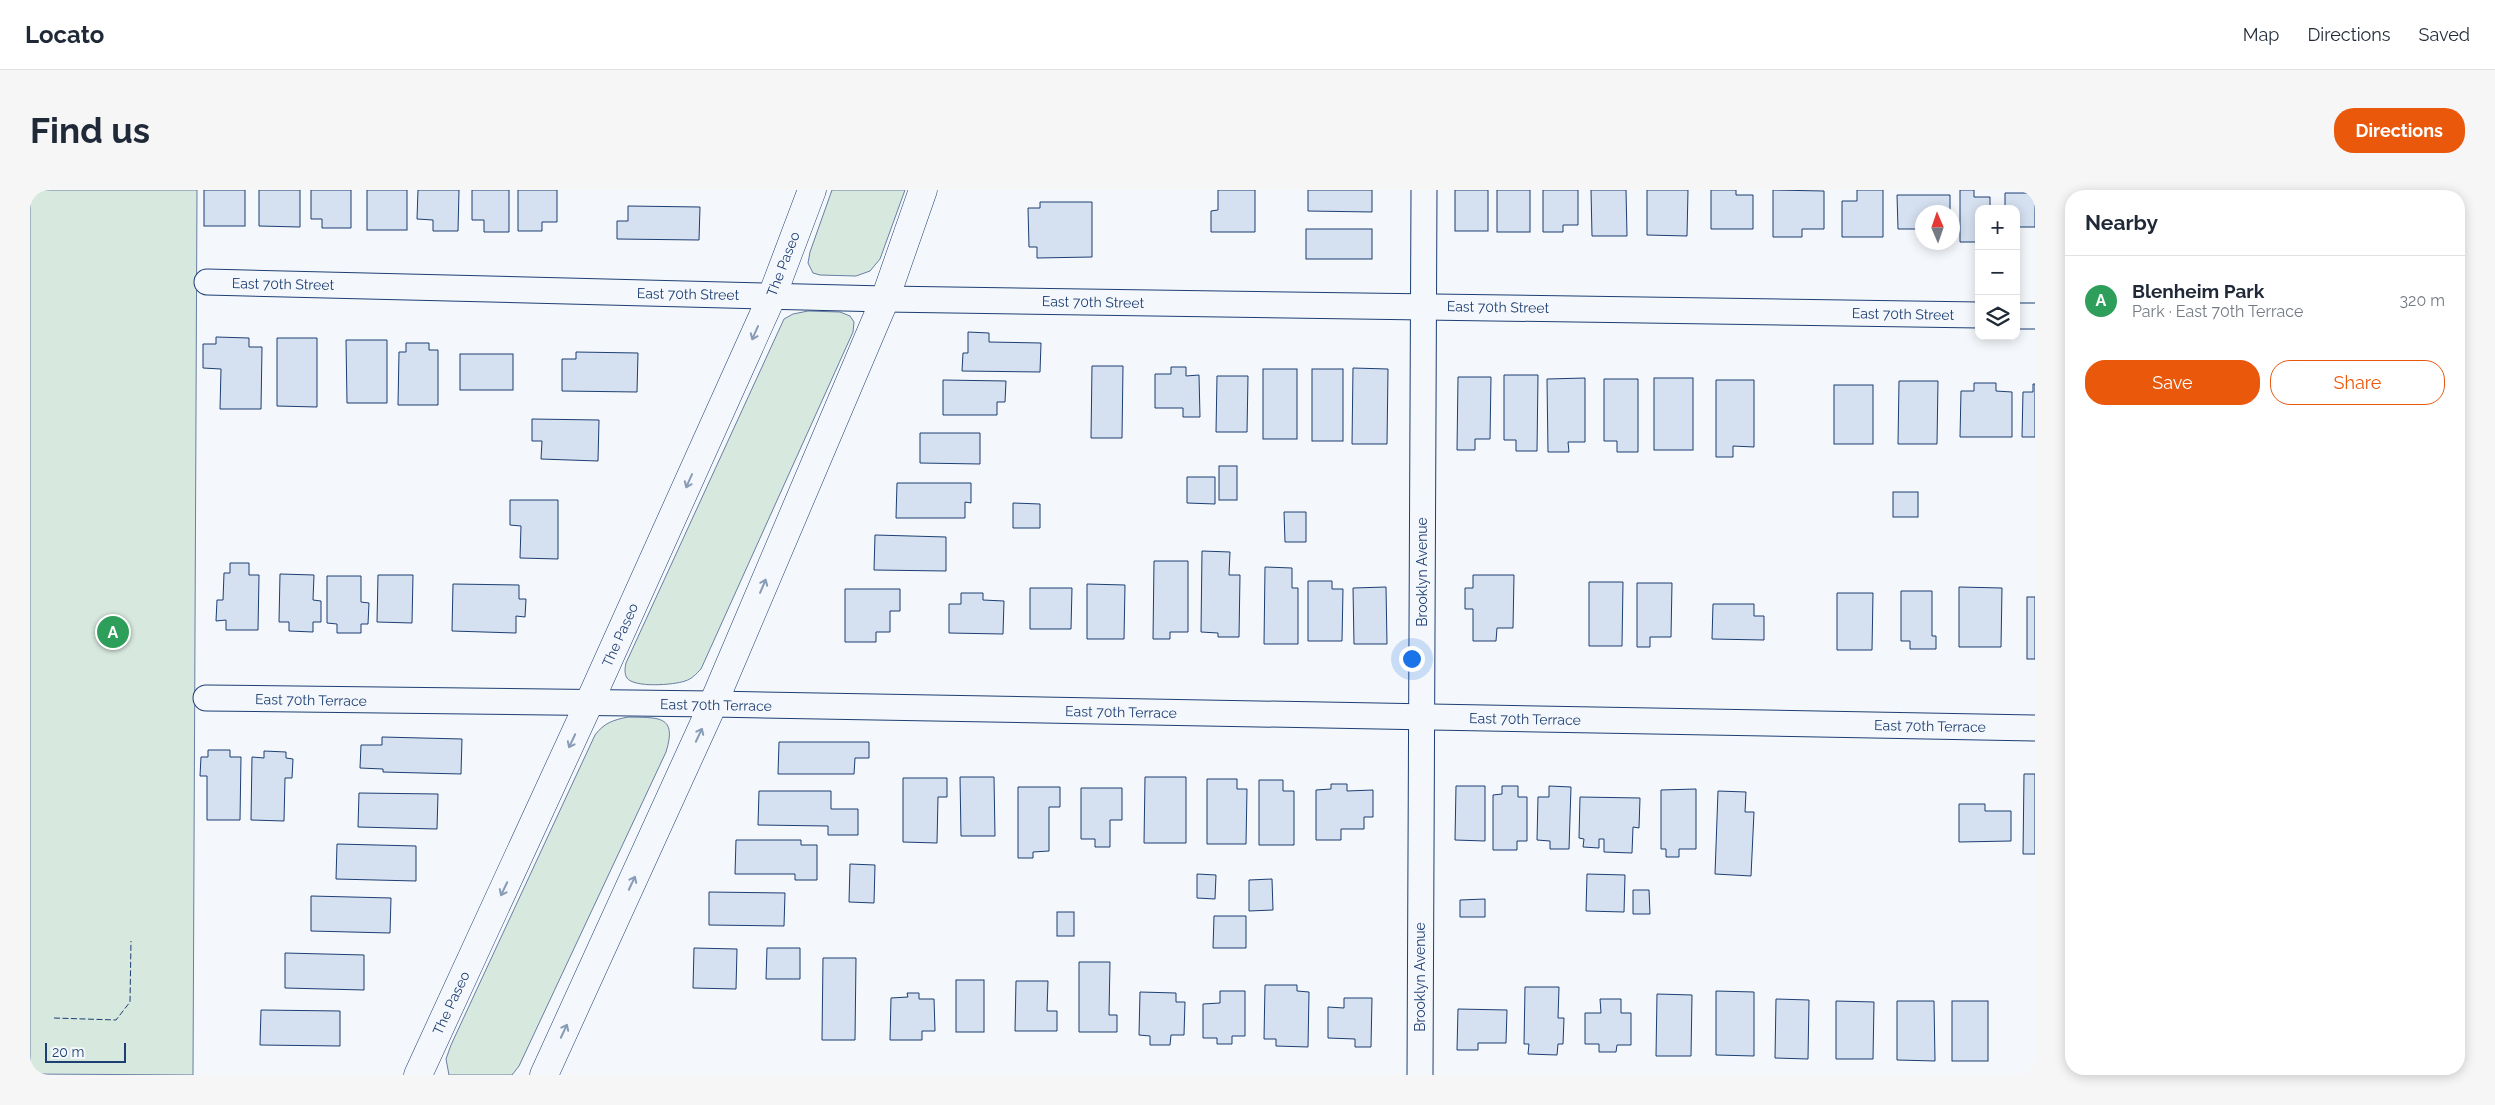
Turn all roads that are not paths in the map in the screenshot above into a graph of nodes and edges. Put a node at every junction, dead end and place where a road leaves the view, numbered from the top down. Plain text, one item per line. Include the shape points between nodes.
1 (812, 190) edge
2 (923, 190) edge
3 (1424, 190) edge
4 (207, 282) dead end
5 (772, 296) junction
6 (885, 299) junction
7 (1423, 306) junction
8 (1975, 315) edge
9 (2020, 316) edge
10 (2035, 316) edge
11 (206, 698) dead end
12 (589, 703) junction
13 (713, 704) junction
14 (1421, 717) junction
15 (2035, 728) edge
16 (418, 1075) edge
17 (544, 1075) edge
18 (1420, 1075) edge

1 - 5 main road, The Paseo
2 - 6 main road
3 - 7 street, Brooklyn Avenue
4 - 5 street, East 70th Street
5 - 6 street, East 70th Street
5 -> 12 main road, The Paseo
6 - 7 street, East 70th Street
13 -> 6 main road
7 - 8 street, East 70th Street
7 - 14 street, Brooklyn Avenue
9 - 10 street
11 - 12 street, East 70th Terrace
12 - 13 street, East 70th Terrace
12 -> 16 main road, The Paseo
13 - 14 street, East 70th Terrace
17 -> 13 main road
14 - 15 street, East 70th Terrace
14 - 18 street, Brooklyn Avenue

